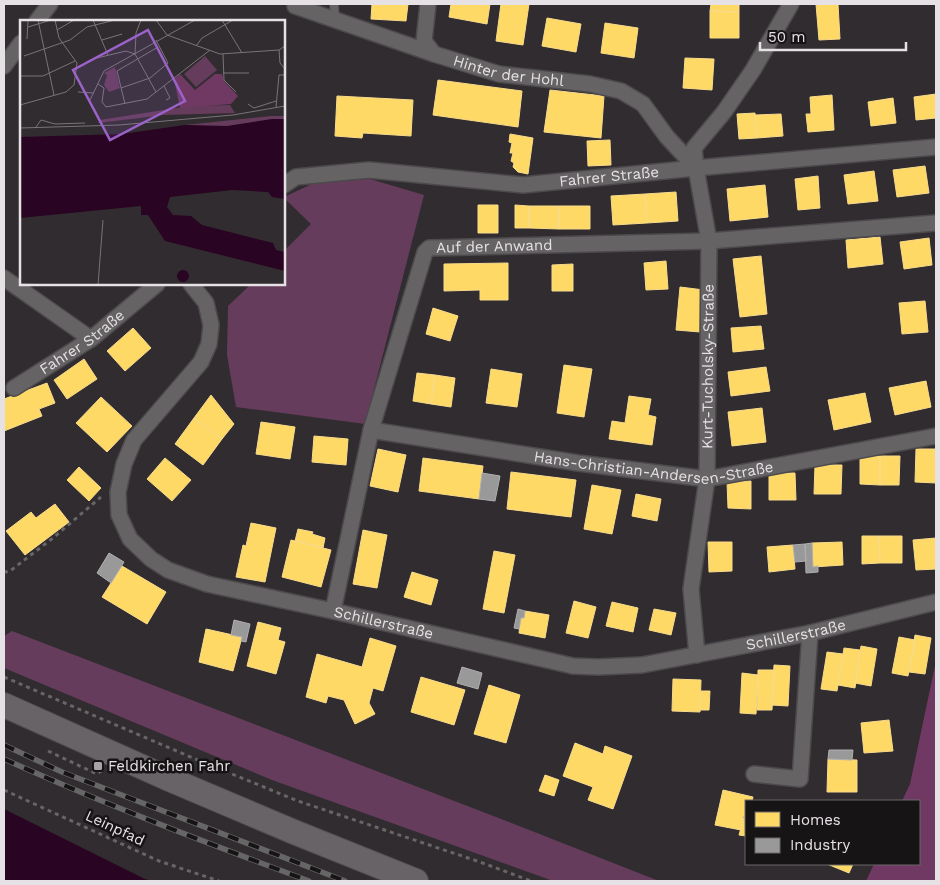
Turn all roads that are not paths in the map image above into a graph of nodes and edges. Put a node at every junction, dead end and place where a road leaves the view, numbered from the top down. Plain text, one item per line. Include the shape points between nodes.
1 (50, 4) edge
2 (334, 4) edge
3 (428, 4) edge
4 (791, 4) edge
5 (295, 6) dead end
6 (38, 20) edge
7 (335, 20) junction
8 (20, 44) edge
9 (434, 54) junction
10 (4, 66) edge
11 (936, 147) edge
12 (696, 168) junction
13 (285, 184) edge
14 (936, 223) edge
15 (708, 241) junction
16 (4, 278) edge
17 (156, 285) edge
18 (192, 285) edge
19 (91, 339) junction
20 (12, 390) dead end
21 (371, 430) junction
22 (936, 436) edge
23 (707, 479) junction
24 (936, 602) edge
25 (332, 611) junction
26 (810, 633) junction
27 (697, 656) junction
28 (4, 705) edge
29 (754, 774) dead end
30 (416, 881) edge

1 - 6 street
2 - 7 lane
3 - 9 street via 424,41
4 - 12 street, Kurt-Tucholsky-Straße via 753,70 694,148
5 - 7 street, Hinter der Hohl
7 - 9 street, Hinter der Hohl
8 - 10 street
9 - 12 street, Hinter der Hohl via 499,74 590,84 621,91 643,104 667,137
11 - 12 street, Fahrer Straße
12 - 13 street, Fahrer Straße via 523,185 370,170 296,177
12 - 15 street, Kurt-Tucholsky-Straße
14 - 15 street, Auf der Anwand
15 - 21 street, Auf der Anwand via 428,248
15 - 23 street, Kurt-Tucholsky-Straße
16 - 19 street
17 - 19 street, Fahrer Straße
18 - 25 street, Schillerstraße via 206,303 211,325 208,344 201,362 134,440 119,485 119,515 130,539 168,570 207,584
19 - 20 street, Fahrer Straße
21 - 23 street, Hans-Christian-Andersen-Straße via 578,463
21 - 25 street, Auf der Anwand
22 - 23 street, Hans-Christian-Andersen-Straße
23 - 27 street, Kurt-Tucholsky-Straße via 691,589
24 - 26 street, Schillerstraße
25 - 27 street, Schillerstraße via 573,666 642,665
26 - 27 street, Schillerstraße
26 - 29 street via 800,779
28 - 30 main road via 178,783

